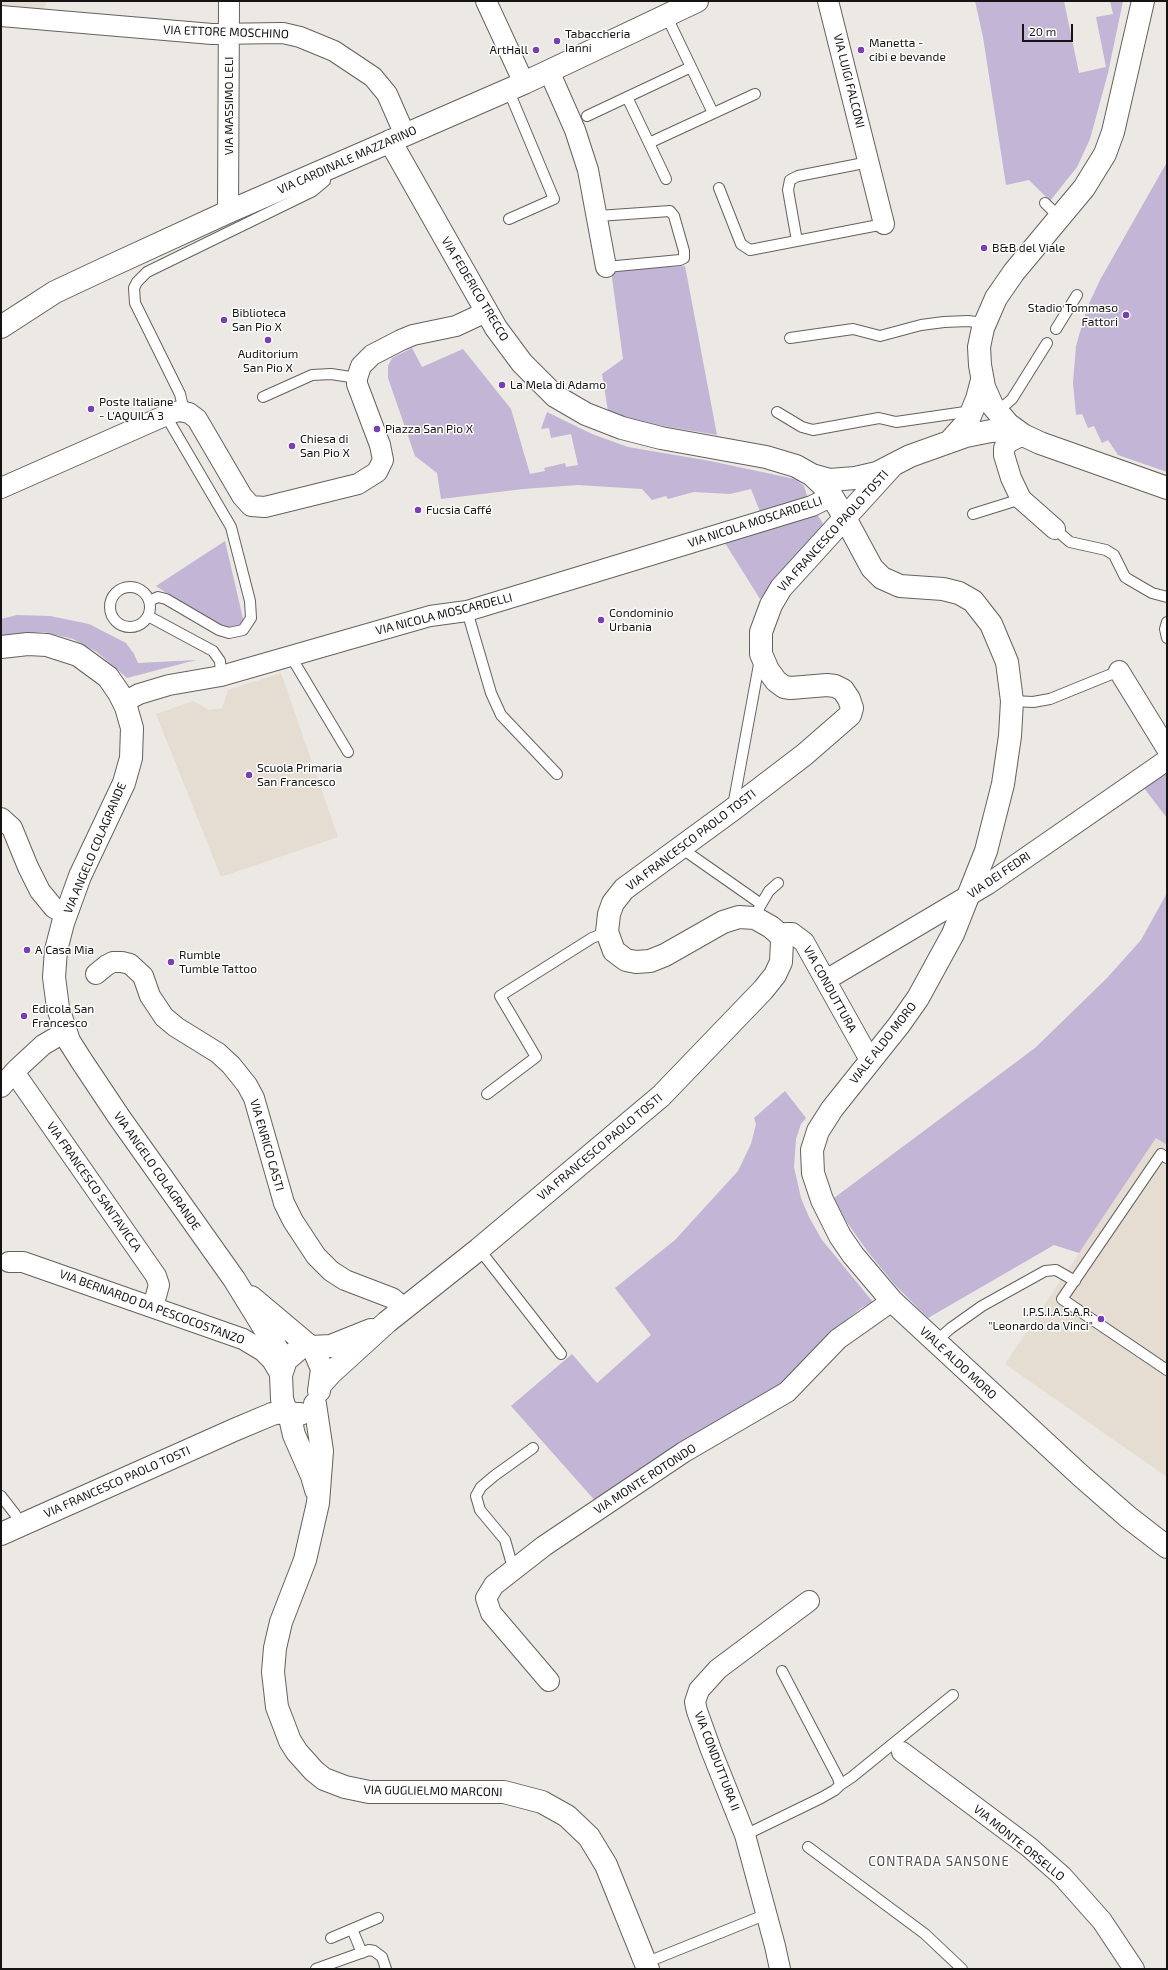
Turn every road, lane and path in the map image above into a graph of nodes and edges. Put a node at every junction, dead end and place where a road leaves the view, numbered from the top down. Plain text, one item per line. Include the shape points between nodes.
1 (229, 1) edge
2 (486, 1) edge
3 (697, 1) edge
4 (828, 1) edge
5 (1143, 1) edge
6 (666, 15) junction
7 (1, 16) edge
8 (229, 35) junction
9 (691, 67) junction
10 (549, 71) junction
11 (516, 86) junction
12 (755, 94) dead end
13 (627, 97) junction
14 (713, 114) junction
15 (587, 116) dead end
16 (398, 138) junction
17 (649, 143) junction
18 (869, 162) junction
19 (323, 170) junction
20 (666, 179) dead end
21 (719, 188) dead end
22 (228, 212) junction
23 (598, 216) junction
24 (509, 219) dead end
25 (884, 224) joint
26 (797, 241) junction
27 (606, 267) joint
28 (1077, 295) dead end
29 (486, 312) junction
30 (984, 323) junction
31 (1, 327) edge
32 (1056, 329) dead end
33 (790, 338) dead end
34 (1047, 343) dead end
35 (357, 378) junction
36 (982, 380) junction
37 (263, 397) dead end
38 (972, 411) junction
39 (777, 412) dead end
40 (997, 412) junction
41 (175, 414) junction
42 (1019, 432) junction
43 (950, 441) junction
44 (892, 466) junction
45 (812, 475) junction
46 (856, 478) junction
47 (1, 488) edge
48 (1167, 488) edge
49 (832, 496) junction
50 (1021, 499) junction
51 (973, 514) dead end
52 (845, 518) junction
53 (1055, 529) joint
54 (1167, 597) edge
55 (149, 601) junction
56 (467, 611) junction
57 (148, 616) junction
58 (1167, 622) edge
59 (1167, 638) edge
60 (1, 647) edge
61 (761, 654) junction
62 (290, 655) junction
63 (1119, 671) joint
64 (221, 676) junction
65 (1012, 701) junction
66 (124, 702) junction
67 (1167, 749) edge
68 (348, 752) dead end
69 (1167, 760) edge
70 (557, 774) dead end
71 (732, 810) junction
72 (1, 818) edge
73 (681, 848) junction
74 (778, 883) dead end
75 (970, 895) junction
76 (758, 911) junction
77 (66, 914) junction
78 (607, 932) junction
79 (780, 935) junction
80 (96, 974) dead end
81 (826, 980) junction
82 (66, 1032) junction
83 (870, 1060) junction
84 (14, 1072) junction
85 (1, 1087) edge
86 (487, 1094) dead end
87 (1167, 1158) edge
88 (479, 1249) junction
89 (4, 1264) edge
90 (234, 1279) junction
91 (1075, 1281) junction
92 (892, 1301) junction
93 (154, 1307) junction
94 (404, 1308) junction
95 (383, 1325) junction
96 (935, 1342) junction
97 (309, 1347) junction
98 (562, 1354) dead end
99 (1167, 1370) edge
100 (282, 1376) junction
101 (318, 1394) junction
102 (288, 1412) junction
103 (234, 1430) junction
104 (533, 1448) dead end
105 (1, 1496) edge
106 (318, 1503) junction
107 (21, 1525) junction
108 (1, 1534) edge
109 (1167, 1547) edge
110 (513, 1568) junction
111 (809, 1601) dead end
112 (782, 1671) dead end
113 (549, 1681) dead end
114 (953, 1695) dead end
115 (902, 1752) dead end
116 (840, 1785) junction
117 (745, 1835) junction
118 (808, 1847) dead end
119 (767, 1914) junction
120 (378, 1918) dead end
121 (352, 1929) junction
122 (331, 1938) dead end
123 (362, 1953) junction
124 (646, 1966) edge
125 (316, 1969) edge
126 (386, 1969) edge
127 (780, 1969) edge
128 (962, 1969) edge
129 (1134, 1969) edge

1 - 8 street, VIA MASSIMO LELI
2 - 11 street
3 - 6 street, VIA CARDINALE MAZZARINO
4 - 18 street, VIA LUIGI FALCONI
5 - 30 street via 1109,143 1093,175 1052,210 996,298
6 - 9 lane
6 - 10 street, VIA CARDINALE MAZZARINO
7 - 8 street, VIA ETTORE MOSCHINO
8 - 16 street, VIA ETTORE MOSCHINO via 292,35 321,44 340,54 383,87 396,112
8 - 22 street, VIA MASSIMO LELI
9 - 13 lane
9 - 14 lane
10 - 11 street, VIA CARDINALE MAZZARINO
10 - 23 street via 584,158
11 - 16 street, VIA CARDINALE MAZZARINO
11 - 24 lane via 554,200
12 - 14 lane
13 - 15 lane
13 - 17 lane
14 - 17 lane
16 - 19 street, VIA CARDINALE MAZZARINO
16 - 29 street, VIA FEDERICO TRECCO
17 - 20 lane
18 - 25 street, VIA LUIGI FALCONI
18 - 26 lane via 798,176 790,180 788,190
19 - 22 street, VIA CARDINALE MAZZARINO
19 - 41 lane via 325,181 313,191 146,272 137,282 134,288 135,303 180,394
21 - 26 lane, VIA LUIGI FALCONI via 741,244 746,248 754,250
22 - 31 street, VIA CARDINALE MAZZARINO via 55,292
23 - 27 street
23 - 27 lane via 670,211 674,216 684,251 684,258 680,260
25 - 26 lane, VIA LUIGI FALCONI
28 - 32 lane
29 - 35 street via 462,324 413,335 388,346 366,360 358,371
29 - 45 street, VIA FEDERICO TRECCO via 506,343 535,377 555,396 574,408 622,428 779,460
30 - 33 lane via 944,322 880,336 853,328
30 - 36 street via 979,347
34 - 40 lane via 1012,399
35 - 37 lane via 331,374 312,375
35 - 41 street via 360,393 380,445 383,460 377,472 349,487 265,507 251,506 242,496 195,416
36 - 38 street, VIA FRANCESCO PAOLO TOSTI
36 - 40 street
38 - 39 lane via 896,422 880,418 814,430 802,427
38 - 43 street, VIA FRANCESCO PAOLO TOSTI via 963,428
40 - 42 street
41 - 47 street
41 - 55 lane via 231,527 250,601 251,618 243,630 229,633 219,630 166,599 158,597
42 - 43 street, VIA FRANCESCO PAOLO TOSTI via 991,431
42 - 48 street via 1040,443
42 - 50 street via 1004,451
43 - 44 street, VIA FRANCESCO PAOLO TOSTI via 910,456
44 - 46 street, VIA FRANCESCO PAOLO TOSTI
44 - 52 street, VIA FRANCESCO PAOLO TOSTI
45 - 46 street, VIA FRANCESCO PAOLO TOSTI via 830,480
45 - 49 street, VIA FEDERICO TRECCO
46 - 49 street, VIA FRANCESCO PAOLO TOSTI
49 - 52 street, VIALE ALDO MORO
49 - 56 street, VIA NICOLA MOSCARDELLI via 798,510
50 - 51 lane
50 - 53 street
52 - 61 street, VIA FRANCESCO PAOLO TOSTI via 775,596 764,622 760,641
52 - 65 street, VIALE ALDO MORO via 872,568 887,582 906,587 950,590 967,596 979,607 991,624 1003,650
53 - 54 lane via 1070,542 1106,550 1114,556 1125,577 1152,593
55 - 57 lane
55 - 57 lane via 141,590 128,587 116,593 110,605 113,618 124,626 142,624
56 - 62 street, VIA NICOLA MOSCARDELLI via 430,616
56 - 70 lane via 491,693 501,715
57 - 64 lane via 213,651 220,661
58 - 59 lane
60 - 66 street, VIA ANGELO COLAGRANDE via 36,644 68,650 88,661 108,677
61 - 71 lane
61 - 71 street, VIA FRANCESCO PAOLO TOSTI via 768,670 780,685 791,688 836,686 848,696 852,705 851,712 849,718
62 - 64 street, VIA NICOLA MOSCARDELLI
62 - 68 lane
63 - 65 lane via 1050,698 1033,702
63 - 67 street
64 - 66 street, VIA NICOLA MOSCARDELLI via 169,685 139,694
65 - 75 street, VIALE ALDO MORO via 1007,761 999,807
66 - 77 street, VIA ANGELO COLAGRANDE via 133,737 128,769 124,783 80,876
69 - 75 street, VIA DEI FEDRI
71 - 73 street, VIA FRANCESCO PAOLO TOSTI
72 - 77 street via 12,828 40,891 54,908
73 - 76 lane
73 - 78 street, VIA FRANCESCO PAOLO TOSTI via 620,894 611,908
74 - 76 lane via 769,891
75 - 81 street, VIA DEI FEDRI
75 - 83 street, VIALE ALDO MORO via 945,951 918,998
76 - 78 street via 723,922 665,955 645,962 631,962 620,956 610,943
76 - 79 street
77 - 82 street, VIA ANGELO COLAGRANDE via 56,950 54,977 56,999
78 - 86 lane via 592,938 500,996 536,1057
79 - 81 street, VIA CONDUTTURA via 789,932 801,939
79 - 88 street, VIA FRANCESCO PAOLO TOSTI via 781,962 763,990 661,1096
80 - 94 street, VIA ENRICO CASTI via 113,962 130,964 143,976 154,1003 164,1017 231,1065 254,1098 282,1198 293,1221 313,1251 323,1264 338,1276 392,1298
81 - 83 street, VIA CONDUTTURA
82 - 84 street via 47,1042
82 - 90 street, VIA ANGELO COLAGRANDE via 81,1060 119,1117
83 - 92 street, VIALE ALDO MORO via 824,1120 814,1140 811,1160 816,1186 840,1236
84 - 85 street
84 - 93 street, VIA FRANCESCO SANTAVICCA via 156,1276 158,1285
87 - 91 lane via 1161,1154
88 - 94 street, VIA FRANCESCO PAOLO TOSTI
88 - 98 lane
89 - 93 street, VIA BERNARDO DA PESCOCOSTANZO via 23,1262
90 - 97 street, VIA ANGELO COLAGRANDE
90 - 100 street, VIA ANGELO COLAGRANDE via 279,1352
91 - 96 lane via 1056,1270 1044,1271 982,1306
91 - 99 lane via 1062,1299
92 - 96 street, VIALE ALDO MORO
92 - 110 street, VIA MONTE ROTONDO via 838,1339 786,1392 684,1452
93 - 100 street, VIA BERNARDO DA PESCOCOSTANZO via 249,1341 272,1360
94 - 95 street, VIA FRANCESCO PAOLO TOSTI
95 - 97 street, VIA FRANCESCO PAOLO TOSTI via 331,1346
95 - 101 street, VIA FRANCESCO PAOLO TOSTI via 331,1373
96 - 109 street, VIALE ALDO MORO via 1080,1475
97 - 100 street, VIA FRANCESCO PAOLO TOSTI via 295,1352
97 - 101 street, VIA ANGELO COLAGRANDE via 318,1358 322,1369
100 - 102 street, VIA ANGELO COLAGRANDE via 283,1402
100 - 103 street, VIA FRANCESCO PAOLO TOSTI via 272,1405
101 - 102 street, VIA FRANCESCO PAOLO TOSTI via 304,1413 297,1415
101 - 106 street via 322,1451
102 - 103 street, VIA FRANCESCO PAOLO TOSTI via 272,1414
102 - 106 street via 294,1435 312,1476
103 - 107 street, VIA FRANCESCO PAOLO TOSTI
104 - 110 lane via 494,1476 481,1487 476,1496 480,1510 505,1540
105 - 107 lane
106 - 124 street, VIA GUGLIELMO MARCONI via 305,1560 281,1622 274,1666 273,1684 277,1707 297,1752 324,1779 357,1790 490,1790 530,1798 555,1808 579,1826 598,1850
107 - 108 street, VIA FRANCESCO PAOLO TOSTI
110 - 113 street, VIA MONTE ROTONDO via 490,1589 486,1598 488,1607 496,1620
111 - 117 street, VIA CONDUTTURA II via 718,1669 702,1686 696,1698 697,1711
112 - 116 lane
114 - 116 lane
115 - 129 street, VIA MONTE ORSELLO via 1029,1847 1062,1876 1099,1916
116 - 117 lane via 821,1798
117 - 119 street, VIA CONDUTTURA II
118 - 128 lane via 926,1934
119 - 124 lane
119 - 127 street, VIA CONDUTTURA II
120 - 121 lane
121 - 122 lane
121 - 123 lane
123 - 125 lane
123 - 126 lane via 369,1950 378,1953

